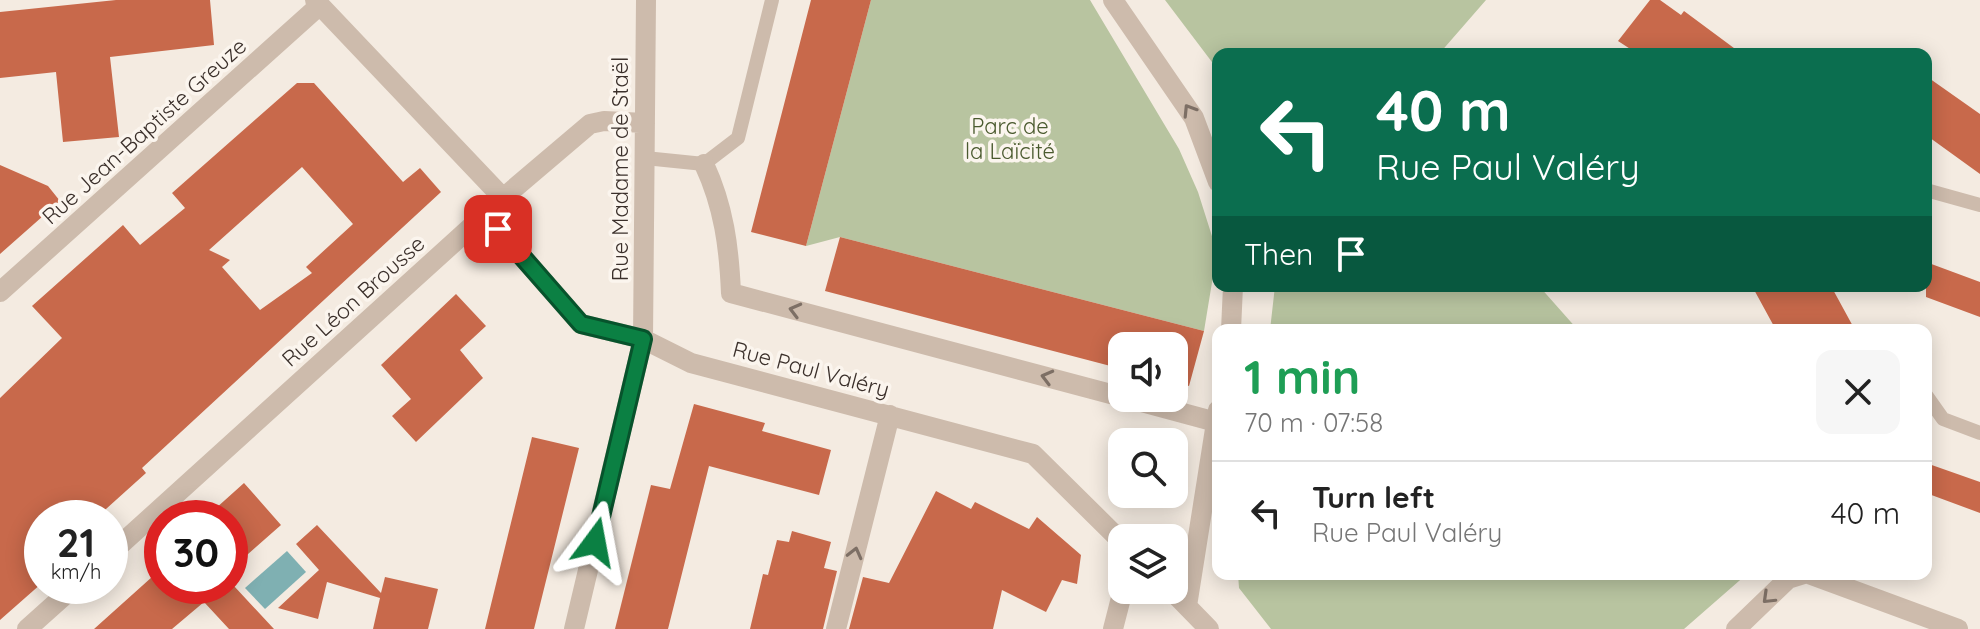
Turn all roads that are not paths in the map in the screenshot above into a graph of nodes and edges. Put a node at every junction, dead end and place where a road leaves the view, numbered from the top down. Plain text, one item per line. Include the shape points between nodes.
1 (646, 0) edge
2 (772, 0) edge
3 (1113, 0) edge
4 (318, 3) edge
5 (645, 123) junction
6 (645, 158) junction
7 (704, 164) junction
8 (1212, 166) edge
9 (1932, 192) edge
10 (503, 198) junction
11 (1980, 205) edge
12 (498, 229) dead end
13 (0, 292) edge
14 (1233, 292) edge
15 (1231, 324) edge
16 (643, 339) junction
17 (1108, 393) edge
18 (1932, 403) edge
19 (1188, 410) edge
20 (890, 415) junction
21 (1212, 415) edge
22 (1980, 433) edge
23 (1212, 448) edge
24 (1108, 528) edge
25 (128, 538) edge
26 (1787, 580) edge
27 (1824, 580) edge
28 (55, 604) edge
29 (1119, 604) edge
30 (1187, 606) joint
31 (27, 629) edge
32 (574, 629) edge
33 (836, 629) edge
34 (1113, 629) edge
35 (1209, 629) edge
36 (1736, 629) edge
37 (1958, 629) edge

1 - 5 street, Rue Madame de Staël
2 - 7 lane via 738,138
8 -> 3 street via 1194,118
4 - 10 street
4 - 13 street, Rue Jean-Baptiste Greuze
5 - 6 street, Rue Madame de Staël
5 - 10 street, Rue Léon Brousse via 590,124
6 - 7 lane
6 - 16 street, Rue Madame de Staël
17 -> 7 street via 731,293 720,199
9 - 11 lane
10 - 25 street, Rue Léon Brousse
12 - 16 street, Rue Paul Valéry via 581,324
14 - 15 street
16 - 20 street, Rue Paul Valéry via 691,363
16 - 32 street, Rue Madame de Staël
18 - 22 lane via 1943,419
19 - 21 street
20 - 24 street, Rue Paul Valéry via 1033,454
33 -> 20 street
23 - 30 street
26 -> 36 street
27 - 37 street
28 - 31 street
29 - 34 street
30 - 35 street

